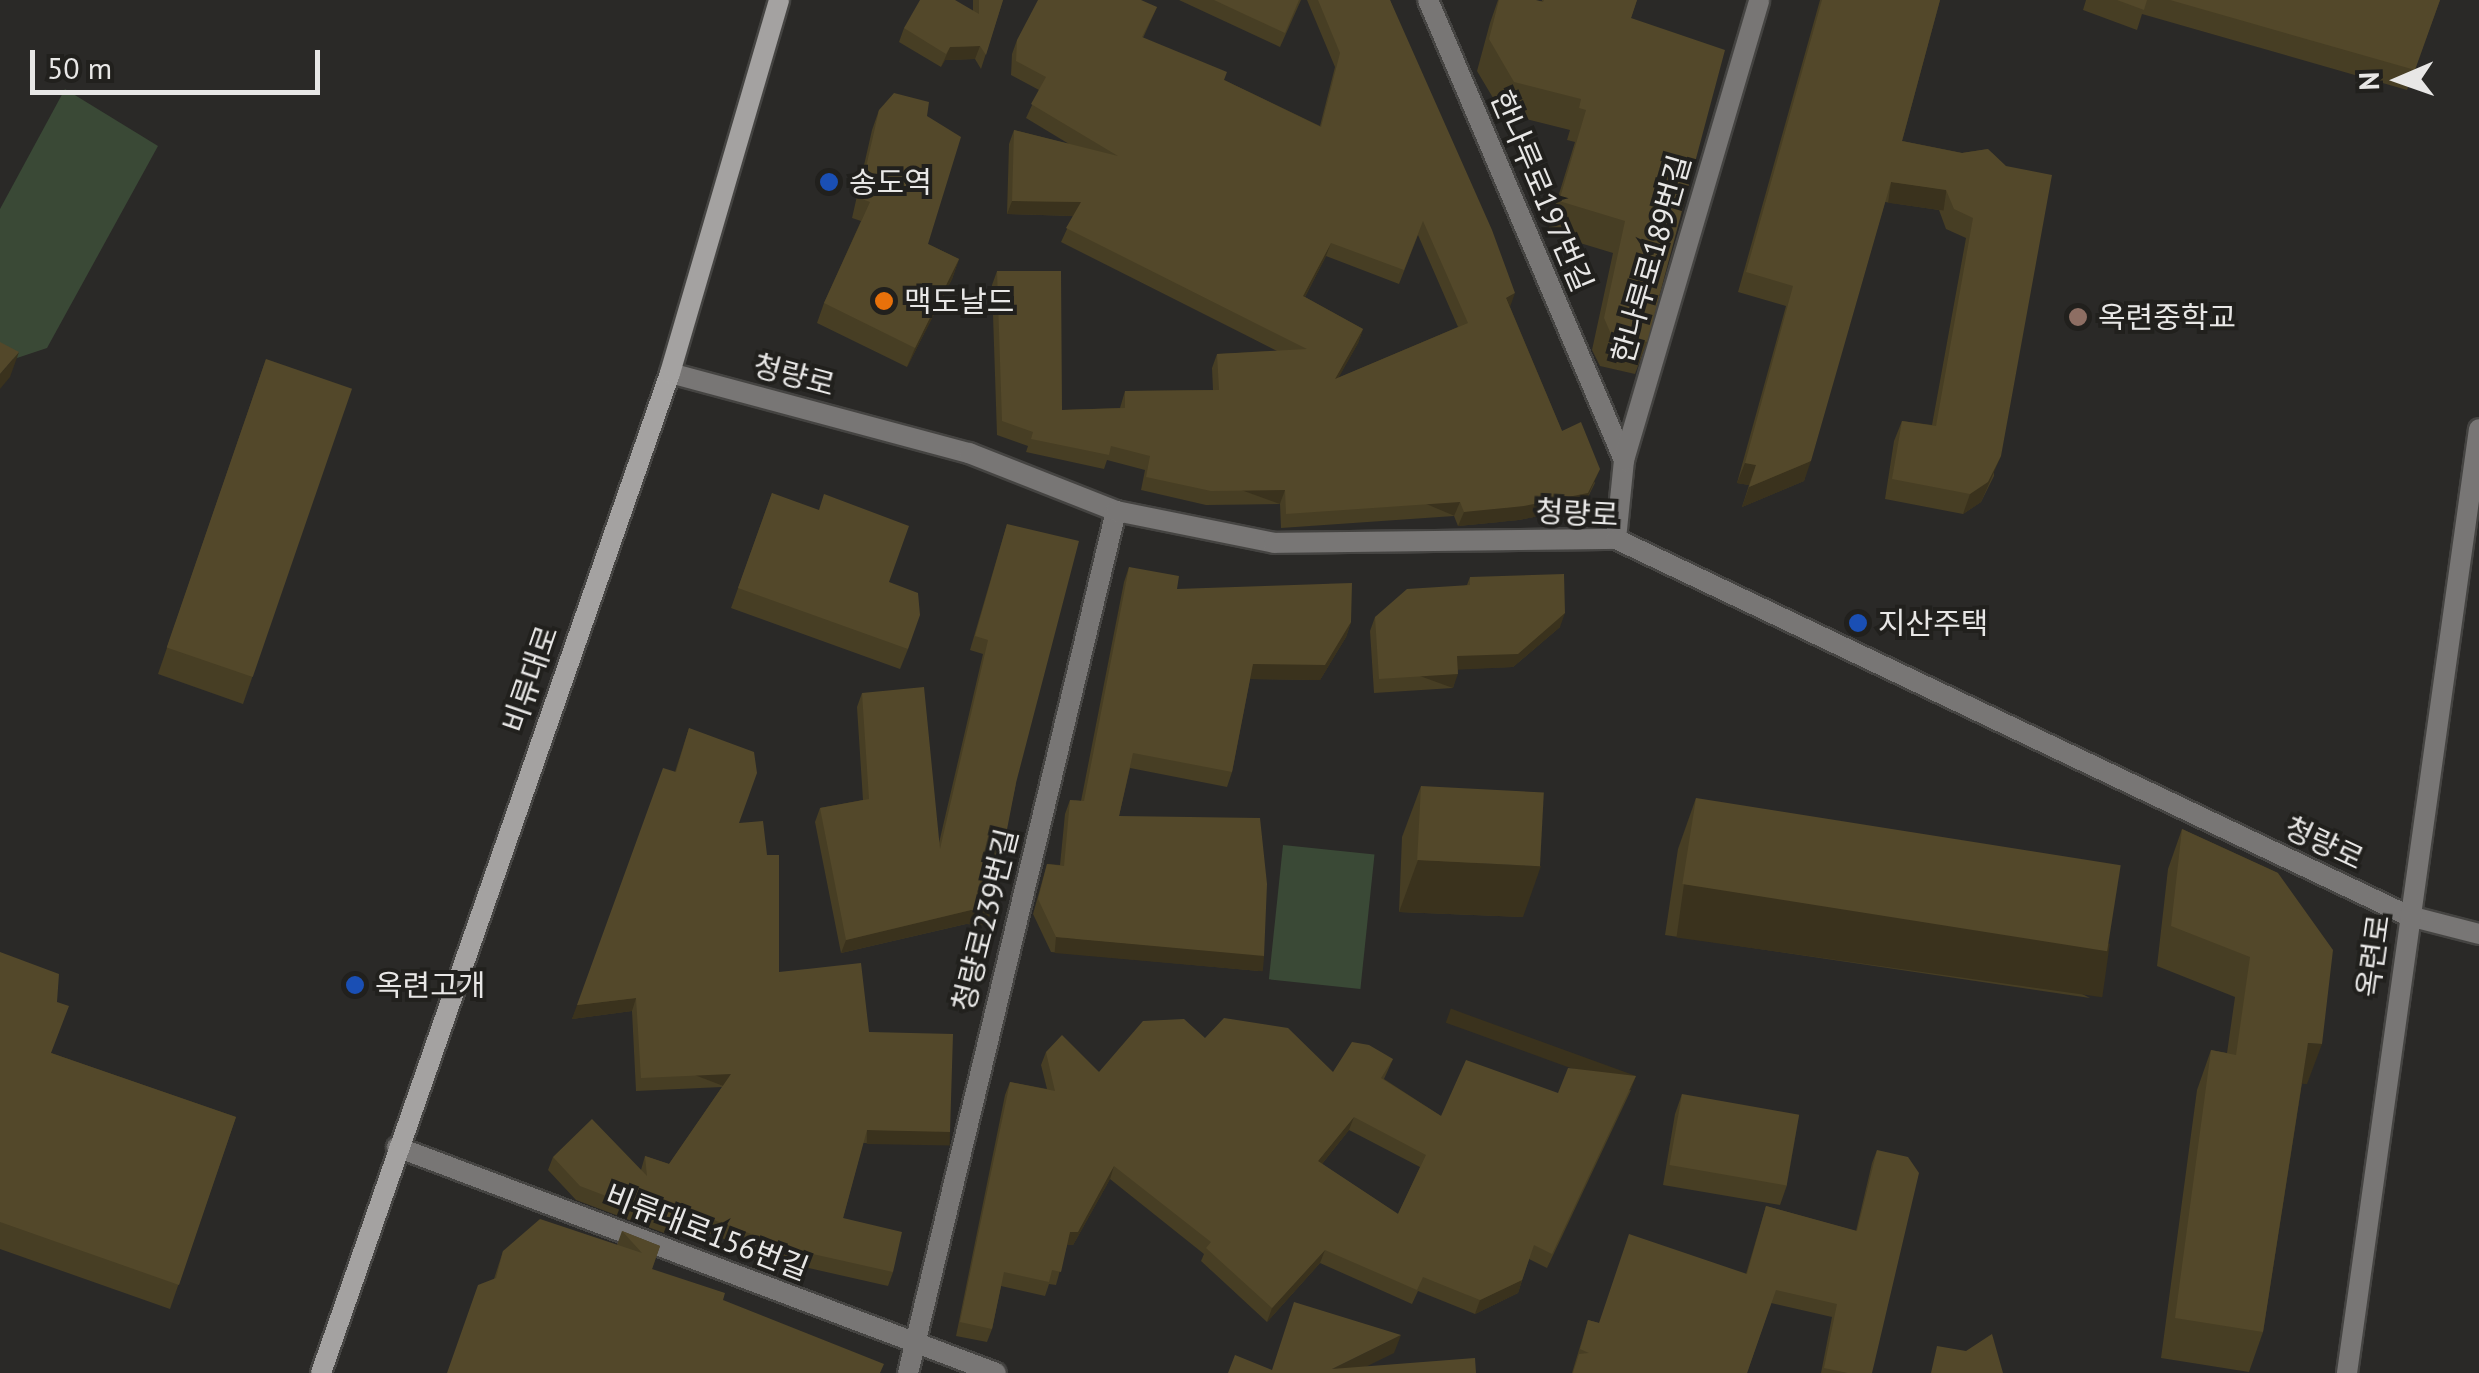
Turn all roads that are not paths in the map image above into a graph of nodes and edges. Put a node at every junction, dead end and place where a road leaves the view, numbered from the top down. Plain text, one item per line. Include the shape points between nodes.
1 (779, 0) edge
2 (1428, 0) edge
3 (1758, 0) edge
4 (670, 373) junction
5 (2479, 429) edge
6 (1624, 460) junction
7 (1116, 511) junction
8 (1616, 538) junction
9 (2408, 916) junction
10 (2479, 934) edge
11 (397, 1147) junction
12 (915, 1344) junction
13 (320, 1373) edge
14 (908, 1373) edge
15 (996, 1373) edge
16 (2347, 1373) edge

1 - 4 main road, 비류대로
2 - 6 street, 한나루로197번길
3 - 6 street, 한나루로189번길
4 - 7 street, 청량로 via 969,454
4 - 11 main road, 비류대로
5 - 9 street, 옥련로
6 - 8 street, 한나루로189번길
7 - 8 street, 청량로 via 1274,543
7 - 12 street, 청량로239번길
8 - 9 street, 청량로
9 - 10 street, 청량로
9 - 16 street, 옥련로
11 - 12 street, 비류대로156번길
11 - 13 main road, 비류대로
12 - 14 street, 청량로239번길
12 - 15 street, 비류대로156번길

